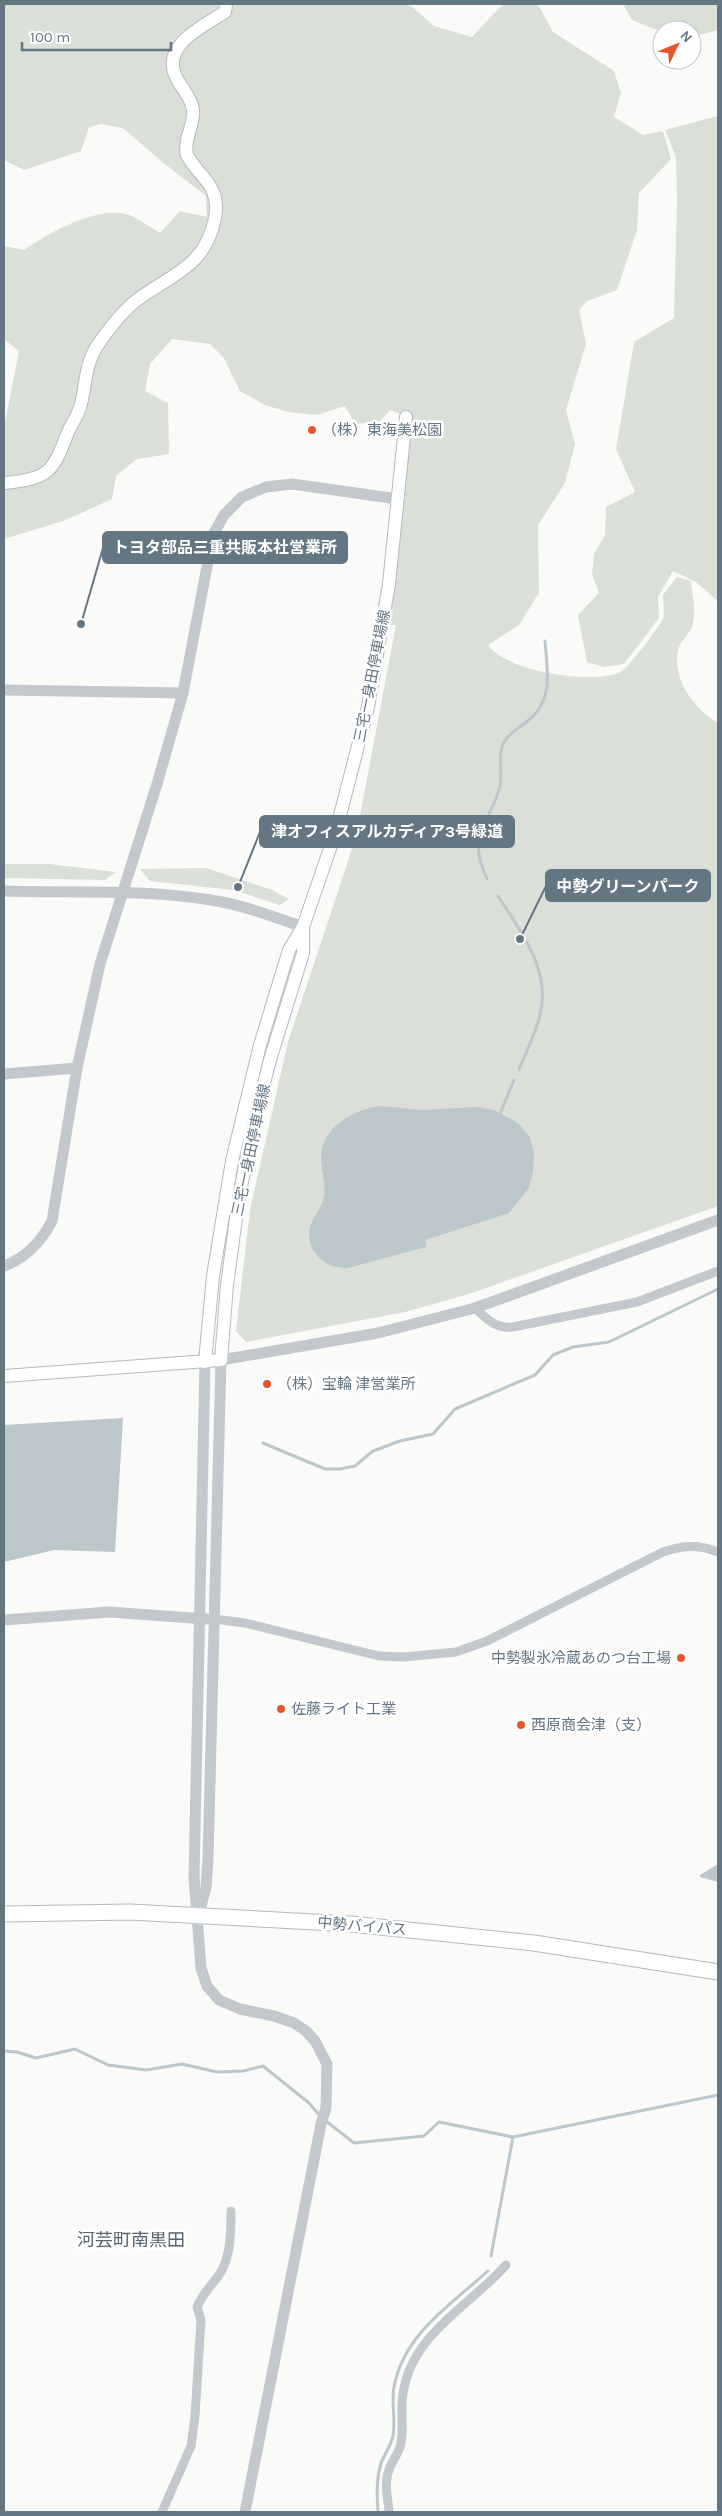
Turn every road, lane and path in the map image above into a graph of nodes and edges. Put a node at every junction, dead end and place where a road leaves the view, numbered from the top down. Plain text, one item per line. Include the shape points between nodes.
1 (226, 4) edge
2 (406, 417) dead end
3 (4, 483) edge
4 (398, 499) junction
5 (4, 690) edge
6 (183, 693) junction
7 (4, 892) edge
8 (121, 894) junction
9 (303, 927) junction
10 (77, 1068) junction
11 (4, 1074) edge
12 (718, 1220) edge
13 (4, 1266) edge
14 (718, 1271) edge
15 (475, 1308) junction
16 (221, 1360) junction
17 (205, 1362) junction
18 (4, 1376) edge
19 (718, 1552) edge
20 (200, 1618) junction
21 (214, 1619) junction
22 (4, 1620) edge
23 (4, 1914) edge
24 (199, 1914) junction
25 (718, 1972) edge
26 (231, 2211) dead end
27 (506, 2265) dead end
28 (162, 2512) edge
29 (245, 2512) edge
30 (389, 2512) edge

1 - 3 main road via 225,12 178,46 172,60 176,78 192,107 187,154 210,183 214,196 215,216 208,239 181,273 135,301 121,314 96,347 88,365 81,406 54,466 24,481
2 - 4 main road, 三宅一身田停車場線
4 - 6 street via 283,484 258,490 235,503 220,521 210,543
4 - 9 main road, 三宅一身田停車場線 via 389,584 368,707 336,830
5 - 6 street
6 - 8 street via 158,784
7 - 8 street
8 - 9 street via 209,900 259,911
8 - 10 street via 100,964
9 - 16 main road, 三宅一身田停車場線 via 303,953 270,1060 238,1203
9 - 17 main road, 三宅一身田停車場線 via 289,950 283,969 260,1045 232,1161 213,1276
10 - 11 street
10 - 13 street via 52,1221 33,1248
12 - 15 street
14 - 15 street via 636,1302 513,1327 492,1324
15 - 16 street via 378,1333
16 - 17 main road
16 - 21 street
17 - 18 main road
17 - 20 street
19 - 21 street via 694,1546 661,1553 487,1641 456,1652 379,1656 245,1623
20 - 21 street
20 - 22 street via 109,1612
20 - 24 street via 194,1878
21 - 24 street via 208,1859 206,1887
23 - 24 highway, 中勢バイパス
24 - 25 highway, 中勢バイパス via 351,1924 534,1942
24 - 29 street via 203,1975 212,1994 240,2009 294,2023 315,2041 327,2064 326,2108
26 - 28 street via 227,2260 197,2308 201,2320 191,2446
27 - 30 street via 435,2330 414,2358 403,2393 401,2444 386,2482

